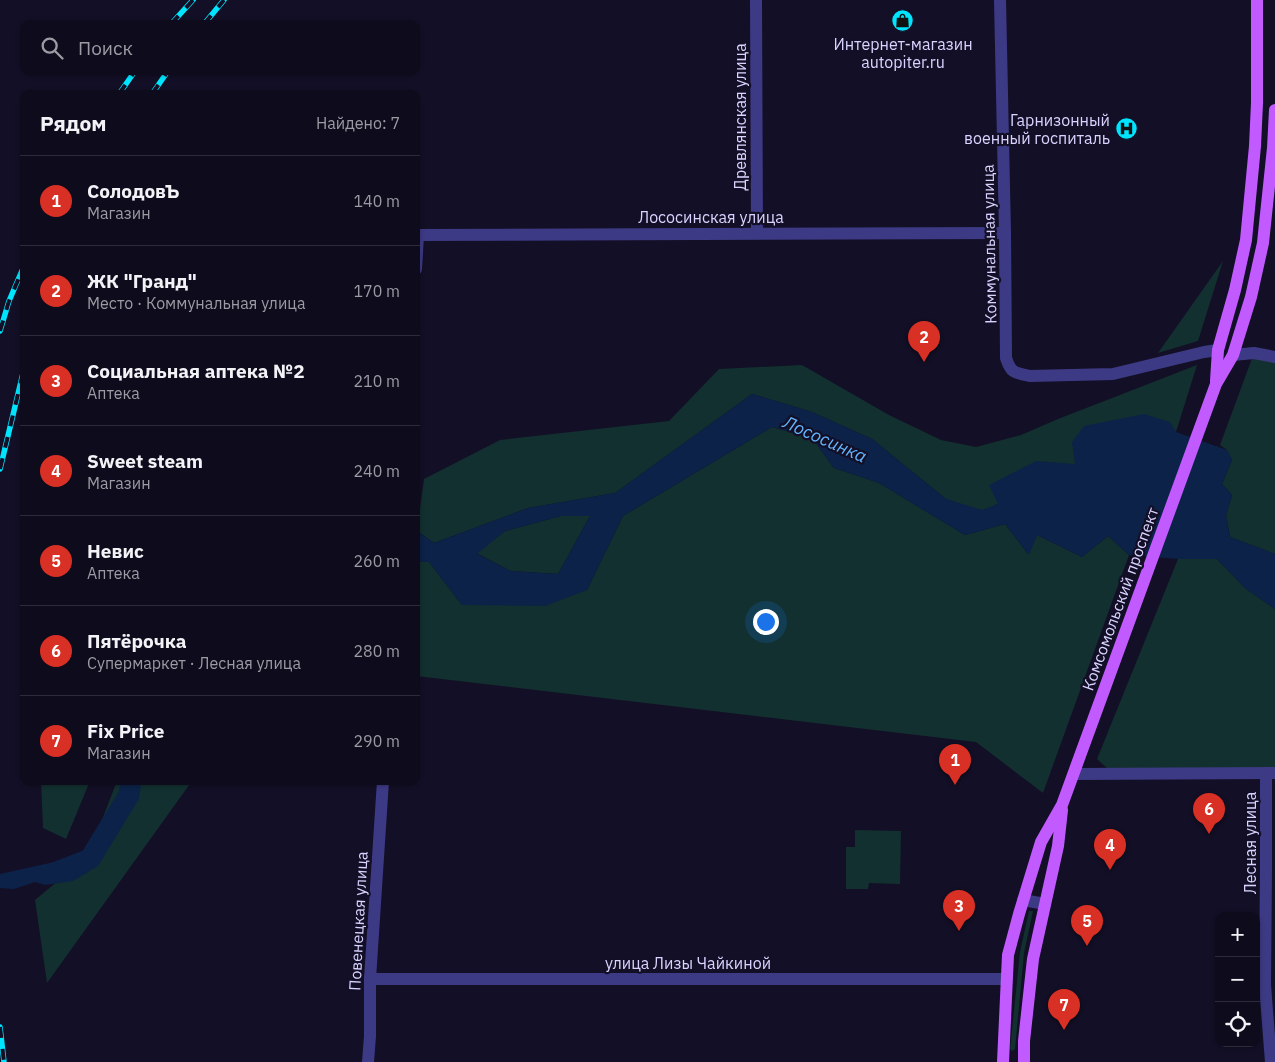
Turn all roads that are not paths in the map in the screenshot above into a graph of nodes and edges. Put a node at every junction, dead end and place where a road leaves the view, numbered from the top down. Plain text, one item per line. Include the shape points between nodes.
1 (756, 0) edge
2 (1000, 0) edge
3 (1257, 0) edge
4 (1275, 110) edge
5 (1005, 232) junction
6 (757, 233) junction
7 (420, 235) edge
8 (1218, 350) junction
9 (1233, 355) junction
10 (1275, 357) edge
11 (1216, 384) junction
12 (1270, 773) edge
13 (1074, 774) junction
14 (383, 785) edge
15 (1062, 805) junction
16 (1023, 900) junction
17 (1045, 904) junction
18 (1270, 977) edge
19 (370, 979) junction
20 (1006, 979) junction
21 (368, 1062) edge
22 (1003, 1062) edge
23 (1024, 1062) edge
24 (1270, 1062) edge

1 - 6 street, Древлянская улица
2 - 5 street, Коммунальная улица
3 - 8 main road via 1255,146 1246,240
4 - 9 main road via 1263,243 1252,297
5 - 6 street, Лососинская улица
5 - 8 street, Коммунальная улица via 1006,358 1009,368 1016,373 1030,376 1113,374
6 - 7 street, Лососинская улица
8 - 11 main road
9 - 10 street via 1254,353
9 - 11 main road
11 - 13 main road, Комсомольский проспект
12 - 13 street
12 - 18 street, Лесная улица via 1266,867
13 - 15 main road, Комсомольский проспект
14 - 19 street, Повенецкая улица
15 - 16 main road, Комсомольский проспект via 1041,842
15 - 17 main road, Комсомольский проспект via 1058,846
16 - 17 street
16 - 20 main road, Комсомольский проспект via 1008,955
17 - 23 main road, Комсомольский проспект via 1033,959
18 - 24 street, Лесная улица
19 - 20 street, улица Лизы Чайкиной
19 - 21 street, Повенецкая улица
20 - 22 main road, Комсомольский проспект

